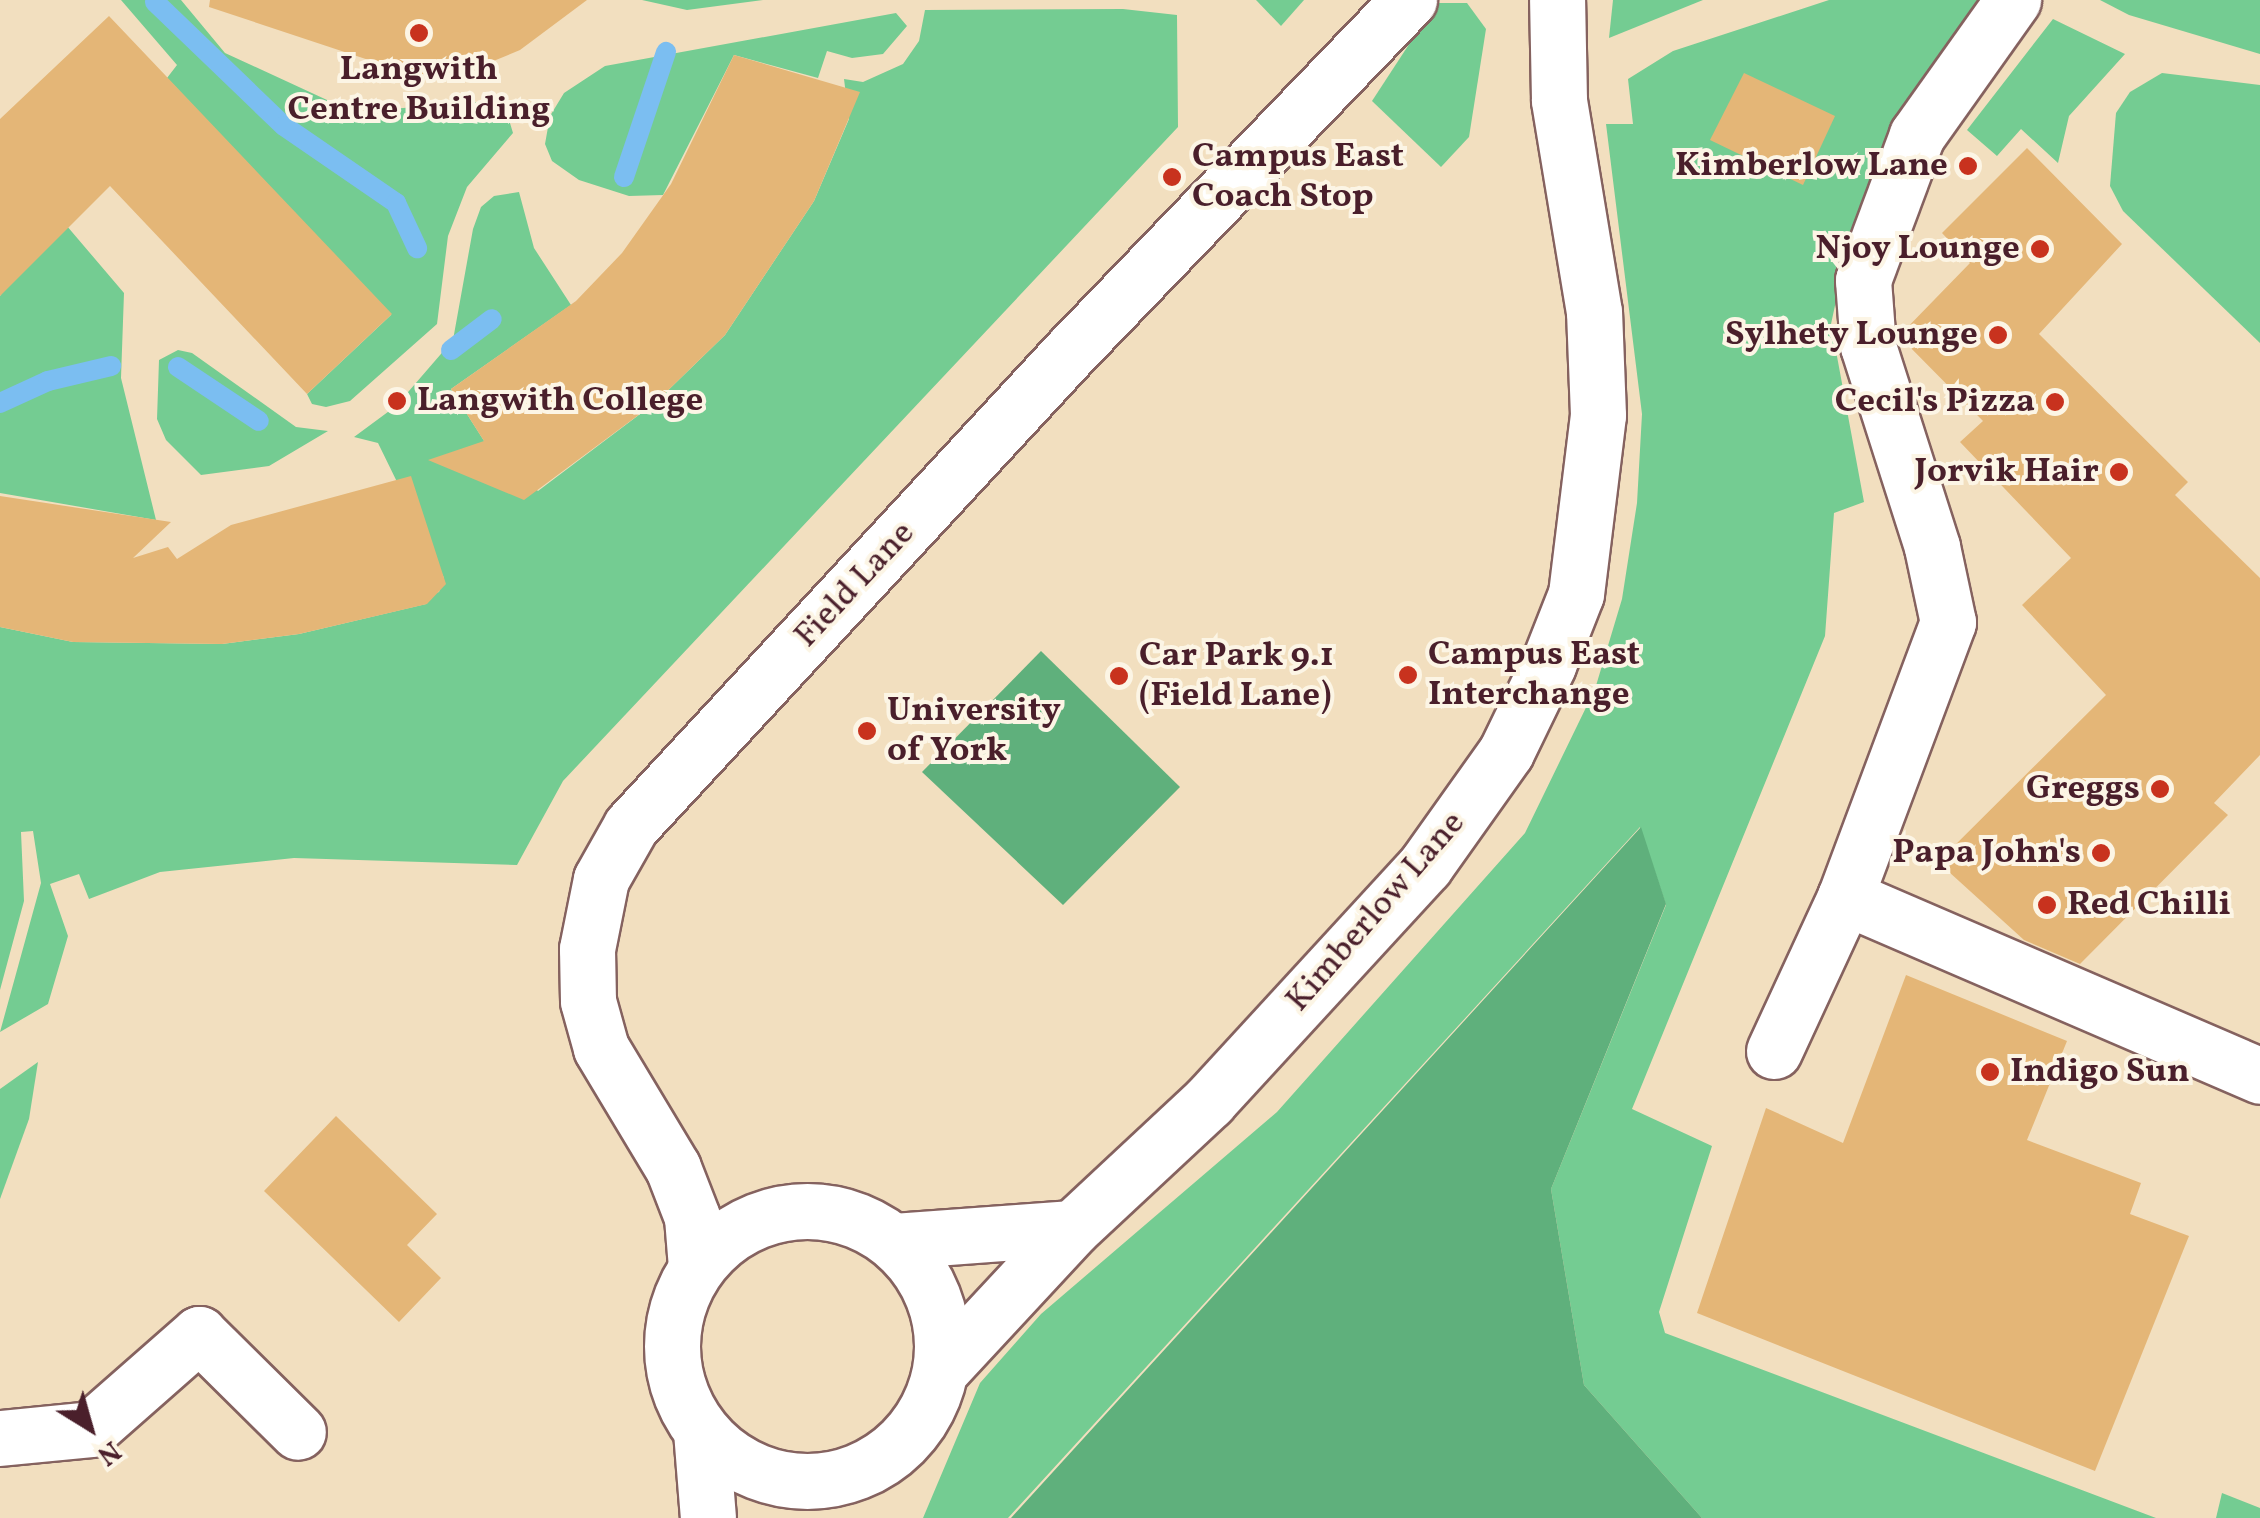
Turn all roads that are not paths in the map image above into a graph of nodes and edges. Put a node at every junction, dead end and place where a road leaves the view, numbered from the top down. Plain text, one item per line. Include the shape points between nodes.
1 (1409, 0) edge
2 (1557, 0) edge
3 (2013, 0) edge
4 (1845, 897) junction
5 (1774, 1051) dead end
6 (2256, 1074) edge
7 (1073, 1228) junction
8 (894, 1241) junction
9 (696, 1267) junction
10 (941, 1370) junction
11 (700, 1431) junction
12 (298, 1432) dead end
13 (0, 1438) edge
14 (847, 1476) junction
15 (708, 1518) edge
16 (802, 1518) edge

1 - 9 street, Field Lane via 1070,352 632,826 601,880 587,949 588,1001 601,1048 673,1168 692,1216
2 - 7 street, Kimberlow Lane via 1559,100 1594,312 1598,415 1592,505 1569,612 1506,752 1424,866 1209,1101
3 - 4 street via 1917,135 1863,280 1868,346 1932,547 1948,622
4 - 5 street
4 - 6 street
7 - 8 street
7 - 10 street, Kimberlow Lane
8 - 9 street via 826,1211 776,1213 731,1232
8 - 10 street via 930,1293 940,1322
9 - 11 street via 676,1308 671,1354 682,1399
10 - 14 street via 923,1416 890,1452
11 - 14 street via 736,1462 770,1477
11 - 15 street
12 - 13 street via 200,1334 91,1429
14 - 16 street

